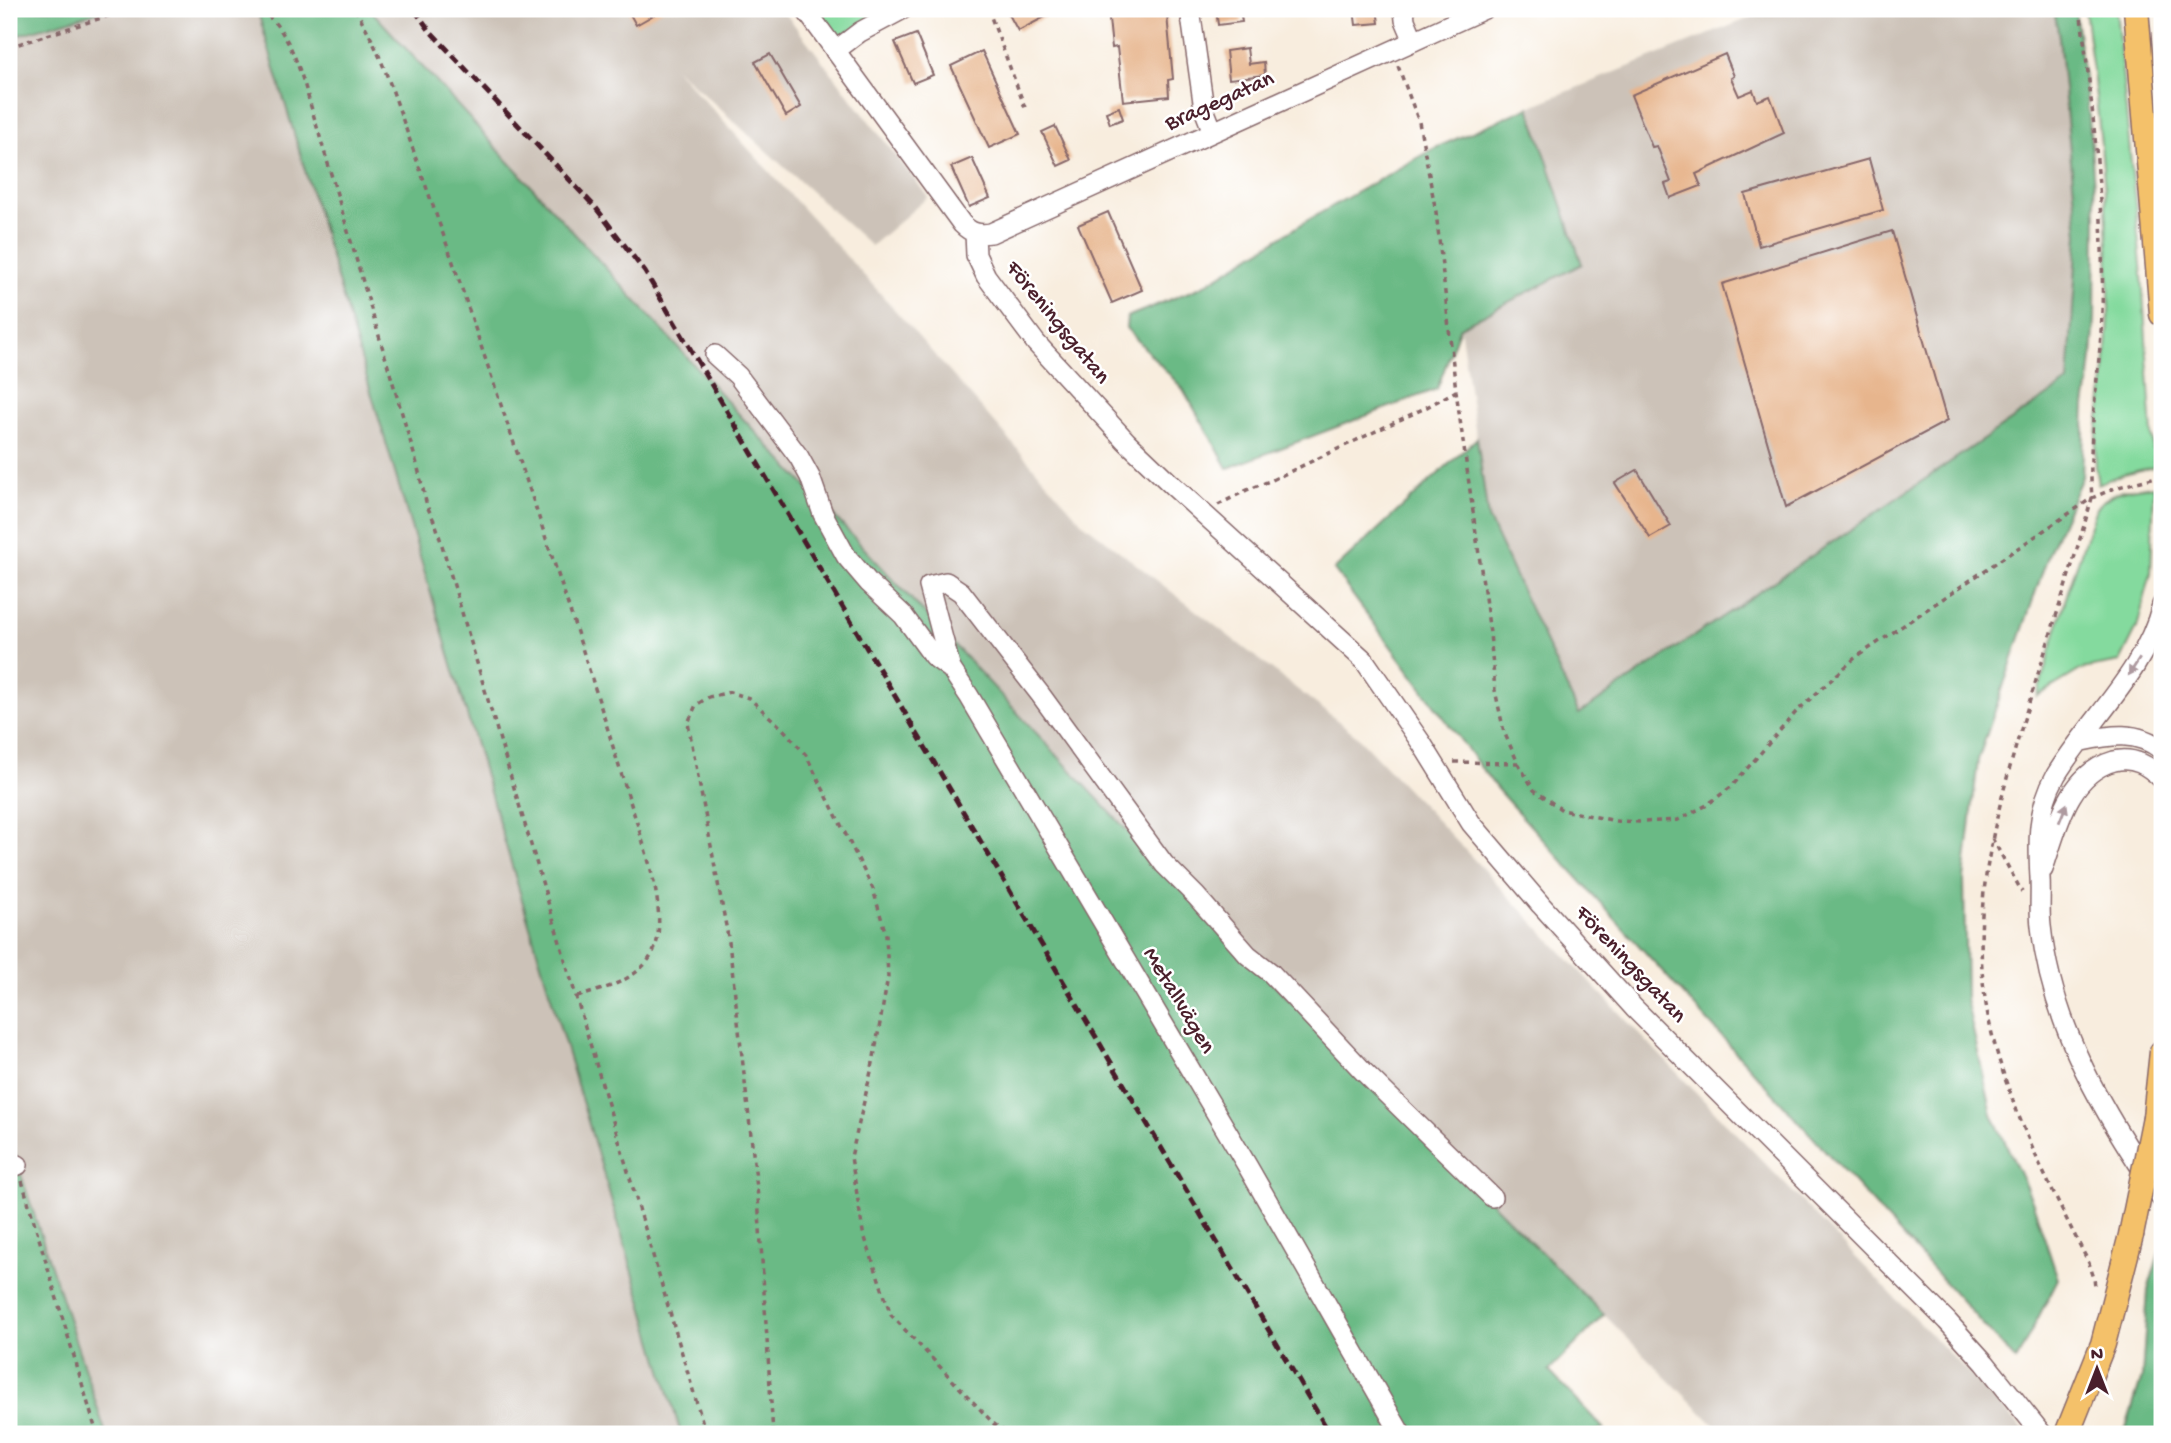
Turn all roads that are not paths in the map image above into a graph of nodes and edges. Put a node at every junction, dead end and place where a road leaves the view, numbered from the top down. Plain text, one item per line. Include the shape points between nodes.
1 (805, 9) edge
2 (903, 9) edge
3 (1190, 9) edge
4 (1404, 9) edge
5 (1484, 9) edge
6 (2136, 9) edge
7 (1414, 41) junction
8 (835, 51) junction
9 (1213, 132) junction
10 (975, 233) junction
11 (2162, 314) edge
12 (715, 355) dead end
13 (2162, 606) edge
14 (951, 669) junction
15 (2081, 741) junction
16 (2162, 750) edge
17 (2162, 779) edge
18 (2040, 877) junction
19 (2162, 1052) edge
20 (1492, 1196) dead end
21 (2162, 1199) edge
22 (1401, 1434) edge
23 (2042, 1434) edge
24 (2067, 1434) edge

1 - 8 street
2 - 8 street
3 - 9 street via 1204,108
4 - 7 street
5 - 7 street, Bragegatan
6 - 11 main road
7 - 9 street, Bragegatan
8 - 10 street via 962,224
9 - 10 street, Bragegatan via 991,233
10 - 23 street, Föreningsgatan via 976,255 986,276 1036,343 1126,441 1364,660 1471,823 1625,998 1947,1321
12 - 14 street via 738,376 799,457 846,556 903,615 933,656
13 -> 15 street via 2144,652
14 - 20 street, Metallvägen via 929,586 946,582 961,592 1040,694 1164,864 1248,956 1271,973 1364,1072
14 - 22 street, Metallvägen via 1241,1155
15 - 16 street via 2124,735 2144,739
15 - 18 street via 2057,774 2043,806 2038,837
18 -> 17 street via 2067,803 2096,768 2119,760 2136,761
18 - 21 street via 2044,947 2071,1044 2101,1104
19 - 24 main road, bridge via 2155,1117 2131,1234 2103,1344

